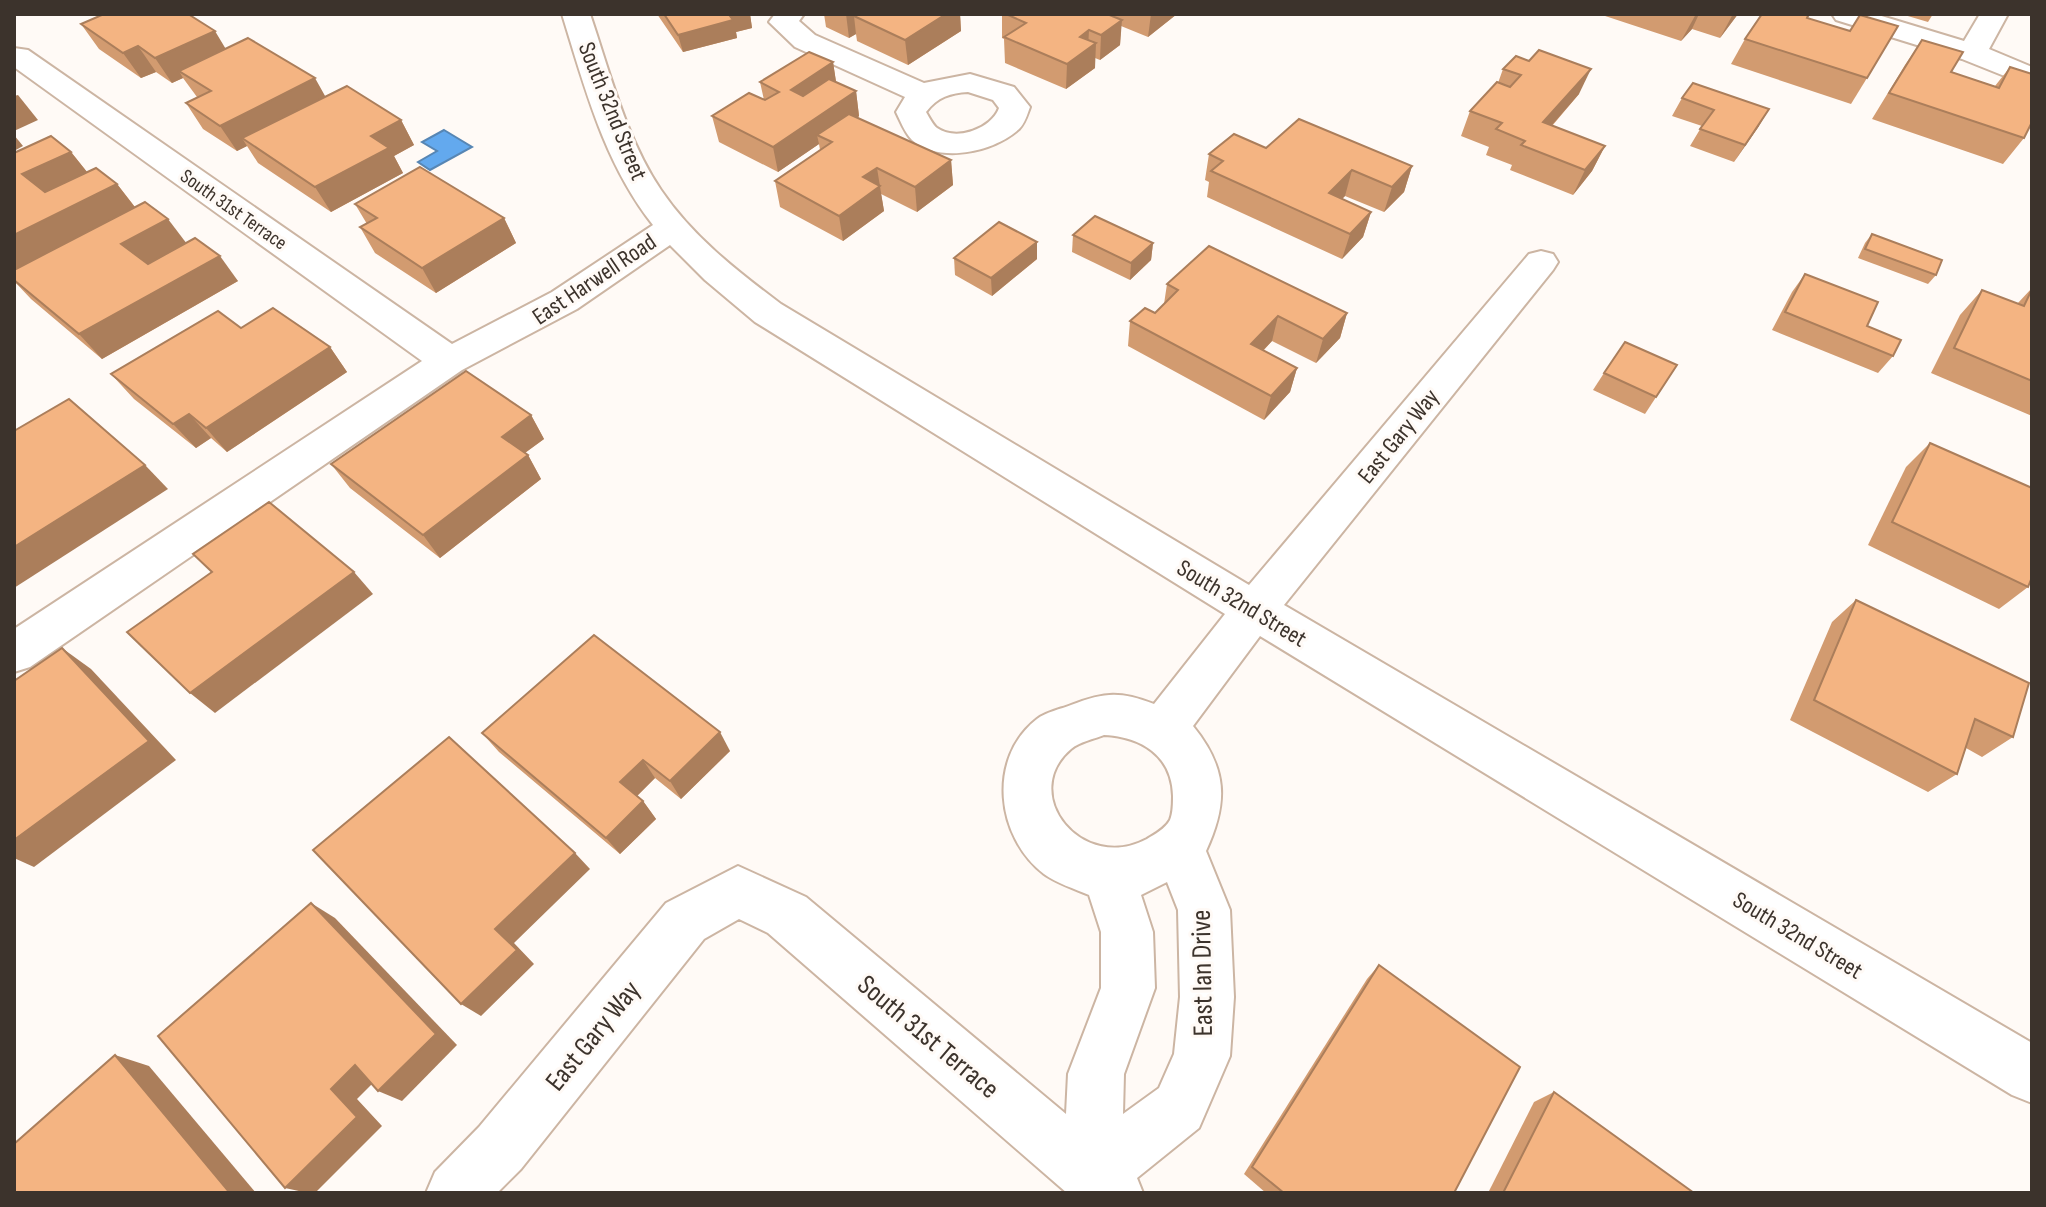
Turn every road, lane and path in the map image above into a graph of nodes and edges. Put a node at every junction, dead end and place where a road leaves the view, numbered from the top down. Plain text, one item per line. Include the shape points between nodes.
1 (576, 14) edge
2 (1846, 14) edge
3 (1994, 14) edge
4 (786, 18) edge
5 (1972, 53) junction
6 (16, 57) edge
7 (2032, 78) edge
8 (924, 94) dead end
9 (672, 227) junction
10 (1541, 262) dead end
11 (449, 361) junction
12 (1254, 610) junction
13 (14, 653) edge
14 (1162, 730) junction
15 (1180, 848) junction
16 (1108, 874) junction
17 (738, 891) joint
18 (2032, 1075) edge
19 (1102, 1184) edge
20 (456, 1193) edge

1 - 9 street, South 32nd Street via 626,154
2 - 5 street
3 - 5 street
4 - 8 street via 805,41
5 - 7 street
6 - 11 street, South 31st Terrace
9 - 11 street, East Harwell Road via 629,259 543,298 499,311
9 - 12 street, South 32nd Street via 731,285 798,333
10 - 12 street, East Gary Way
11 - 13 street, East Harwell Road
12 - 14 street
12 - 18 street, South 32nd Street
14 - 15 street via 1189,759 1198,781 1196,816
14 - 16 street via 1130,716 1075,719 1052,733 1036,752 1026,777 1026,803 1035,829 1053,851 1078,867
15 - 16 street via 1135,872
15 - 19 street, East Ian Drive via 1204,910 1207,997 1202,1056 1179,1108
16 - 19 street via 1127,932 1128,988 1096,1074
17 - 19 street, South 31st Terrace via 787,915
17 - 20 street, East Gary Way via 685,921 500,1148

